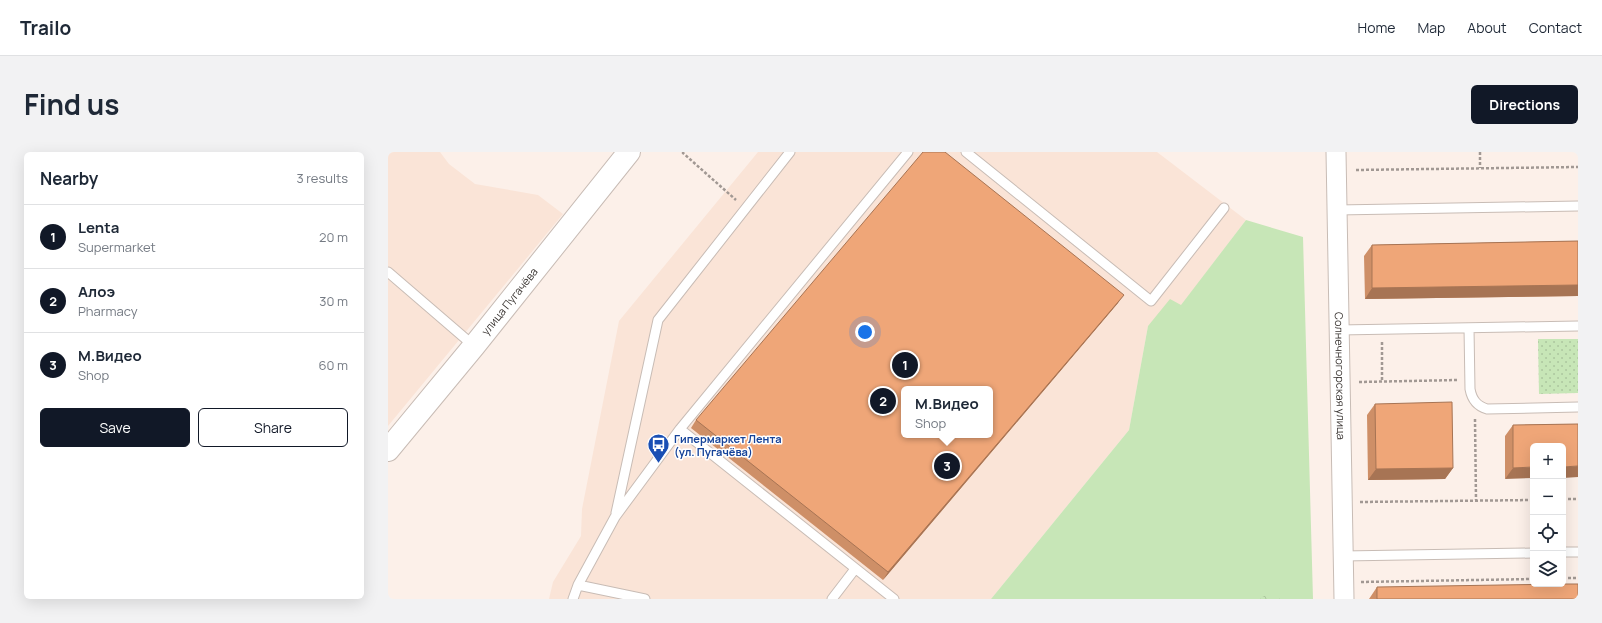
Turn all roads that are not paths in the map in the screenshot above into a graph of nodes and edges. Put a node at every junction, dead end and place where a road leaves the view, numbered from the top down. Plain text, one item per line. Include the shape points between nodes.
1 (629, 152) edge
2 (790, 152) edge
3 (908, 152) edge
4 (966, 152) edge
5 (1336, 152) edge
6 (1578, 206) edge
7 (1224, 208) dead end
8 (1337, 210) junction
9 (388, 272) edge
10 (1578, 326) edge
11 (1469, 328) junction
12 (1339, 330) junction
13 (474, 346) junction
14 (1578, 407) edge
15 (680, 429) junction
16 (388, 450) edge
17 (615, 517) junction
18 (1566, 552) edge
19 (1578, 552) edge
20 (1530, 553) edge
21 (1343, 556) junction
22 (855, 569) junction
23 (578, 585) junction
24 (573, 599) edge
25 (645, 599) edge
26 (832, 599) edge
27 (894, 599) edge
28 (1344, 599) edge

1 - 13 main road, улица Пугачёва
2 - 17 lane via 658,320
3 - 15 lane
4 - 7 lane via 1152,301
5 - 8 street, Солнечногорская улица
6 - 8 lane
8 - 12 street, Солнечногорская улица
9 - 13 lane
10 - 11 lane
11 - 12 lane
11 - 14 lane via 1471,396 1477,404 1487,408
12 - 21 street, Солнечногорская улица
13 - 16 main road, улица Пугачёва
15 - 17 lane
15 - 22 lane
17 - 23 lane
18 - 19 lane
20 - 21 lane
21 - 28 street, Солнечногорская улица
22 - 26 lane
22 - 27 lane
23 - 24 lane
23 - 25 lane

